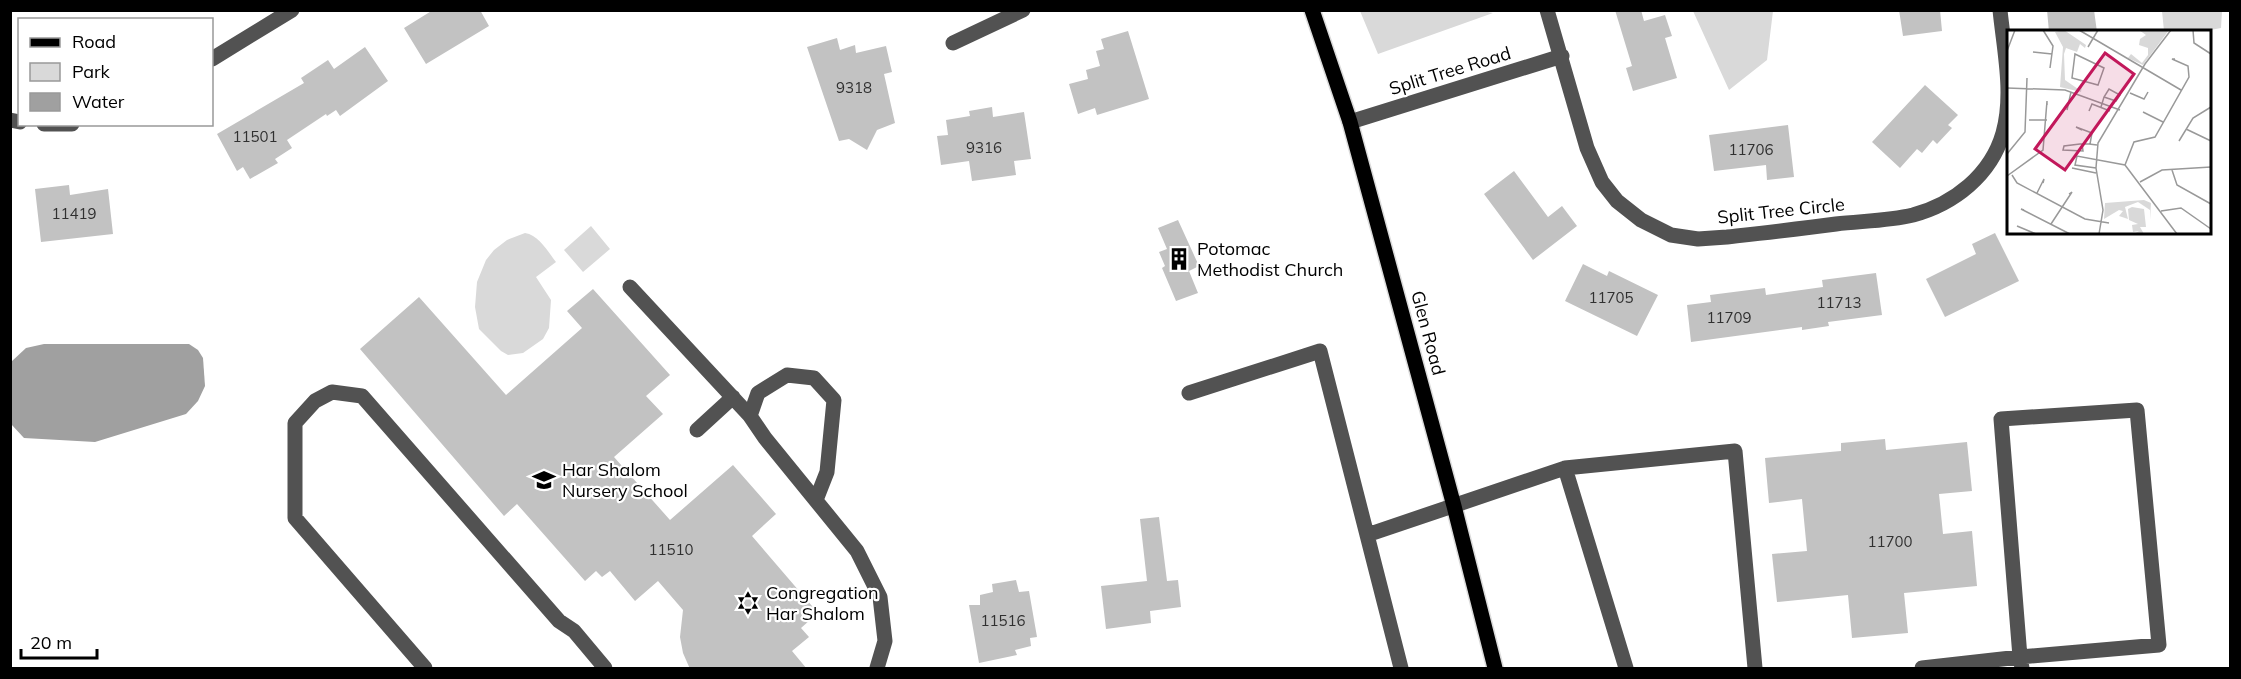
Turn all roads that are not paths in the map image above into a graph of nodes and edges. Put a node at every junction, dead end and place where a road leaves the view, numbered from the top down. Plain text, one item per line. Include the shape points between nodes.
1 (292, 10) edge
2 (1023, 10) edge
3 (1312, 10) edge
4 (1547, 10) edge
5 (2000, 10) edge
6 (953, 43) dead end
7 (1562, 56) junction
8 (213, 57) edge
9 (1350, 122) junction
10 (630, 287) dead end
11 (1189, 393) dead end
12 (733, 397) junction
13 (750, 416) junction
14 (697, 430) dead end
15 (1565, 468) junction
16 (816, 500) junction
17 (1454, 506) junction
18 (1367, 535) junction
19 (2021, 663) edge
20 (596, 666) edge
21 (425, 669) edge
22 (877, 669) edge
23 (1401, 669) edge
24 (1495, 669) edge
25 (1626, 669) edge
26 (1755, 669) edge
27 (1922, 669) edge

1 - 8 street
2 - 6 street
3 - 9 main road, Glen Road
4 - 7 street, Split Tree Circle
5 - 7 street, Split Tree Circle via 2007,86 2003,134 1987,166 1966,189 1941,205 1912,215 1727,237 1698,239 1671,235 1641,220 1617,201 1602,182 1587,148
7 - 9 street, Split Tree Road
9 - 17 main road, Glen Road
10 - 12 street
11 - 18 street via 1320,351
12 - 13 street
12 - 14 street
13 - 16 street
13 - 16 street via 758,393 788,375 814,378 834,400 827,472
15 - 17 street
15 - 25 street
15 - 26 street via 1735,452
16 - 22 street via 857,551 880,597 885,641
17 - 18 street
17 - 24 main road, Glen Road
18 - 23 street
19 - 19 street via 2159,645 2137,410 2001,419
19 - 27 street
20 - 21 street via 574,631 559,621 362,396 332,392 315,401 296,423 294,518

